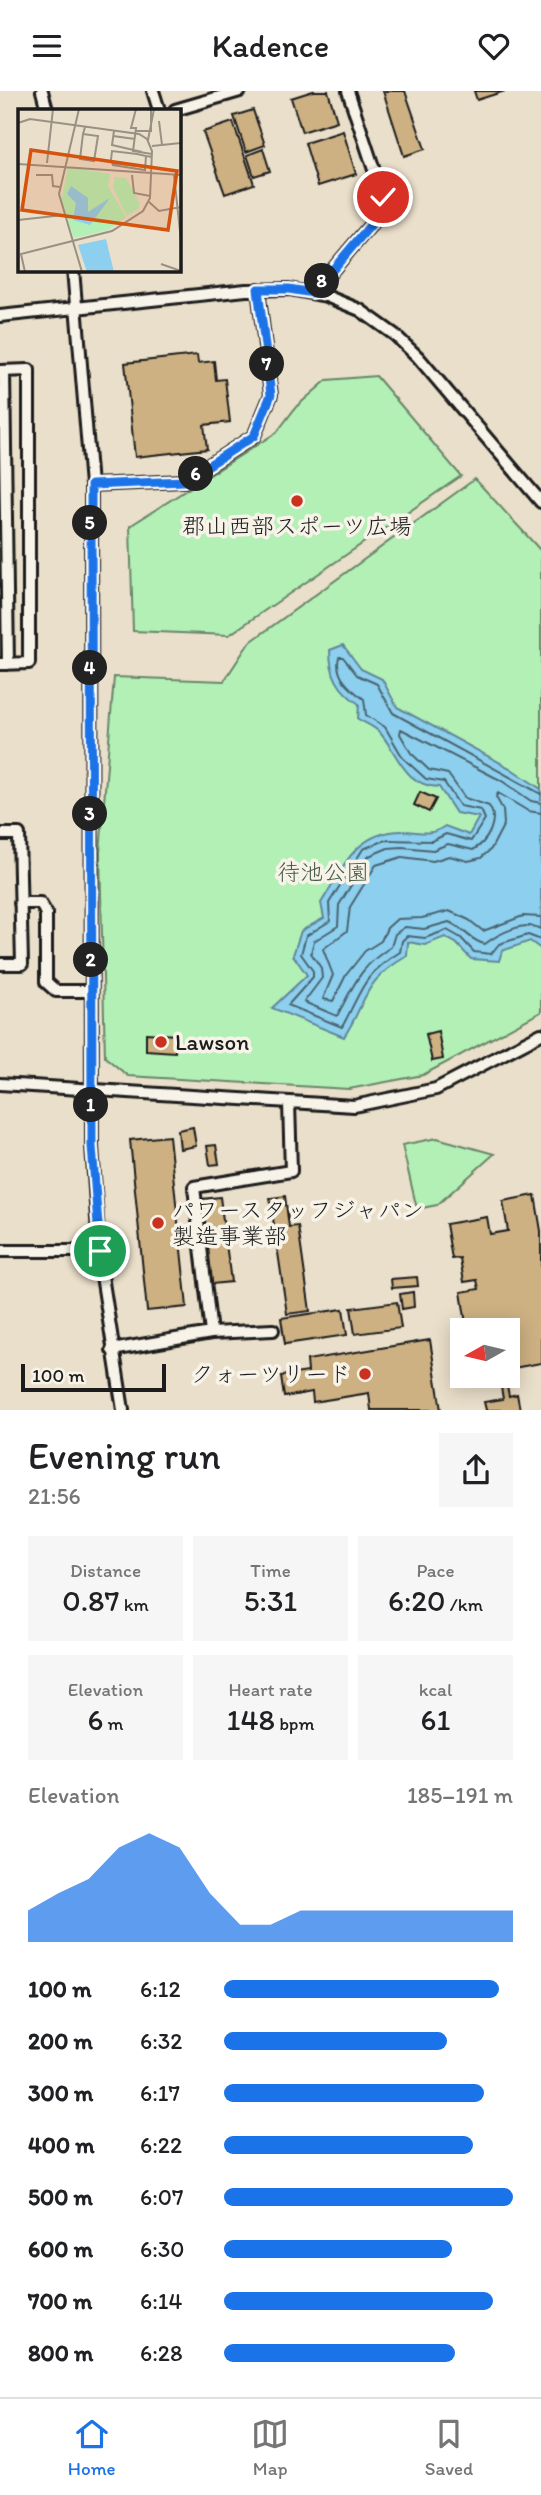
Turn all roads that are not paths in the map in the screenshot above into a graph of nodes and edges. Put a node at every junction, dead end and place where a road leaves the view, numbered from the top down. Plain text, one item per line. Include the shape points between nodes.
1 (42, 91) edge
2 (153, 91) edge
3 (240, 91) edge
4 (348, 91) edge
5 (47, 109) edge
6 (159, 109) edge
7 (178, 109) edge
8 (73, 271) edge
9 (258, 289) junction
10 (313, 293) junction
11 (78, 306) junction
12 (0, 316) edge
13 (2, 371) edge
14 (2, 457) edge
15 (91, 485) junction
16 (541, 502) edge
17 (4, 664) edge
18 (0, 834) edge
19 (20, 903) junction
20 (0, 964) edge
21 (91, 991) junction
22 (540, 1039) edge
23 (0, 1084) edge
24 (91, 1091) junction
25 (289, 1103) junction
26 (0, 1251) edge
27 (100, 1251) junction
28 (273, 1330) dead end
29 (211, 1333) junction
30 (113, 1350) junction
31 (123, 1410) edge

1 - 5 street
2 - 6 street
3 - 7 street
4 - 10 street via 383,197 374,221
8 - 11 street
9 - 10 street
9 - 11 street
9 - 15 street via 271,395 254,436 184,481
10 - 16 street via 360,310 395,335
11 - 12 street
11 - 15 street
13 - 14 street
13 - 17 street via 29,370 29,663
14 - 17 street
15 - 21 street
18 - 19 street via 19,834
19 - 20 street via 22,964
19 - 21 street via 40,903 46,913 46,982 56,991
21 - 24 street
22 - 25 street via 436,1089 355,1106
23 - 24 street
24 - 25 street
24 - 27 street
25 - 29 street via 291,1171 194,1187
26 - 27 street
27 - 30 street
28 - 29 street
29 - 30 street
30 - 31 street

